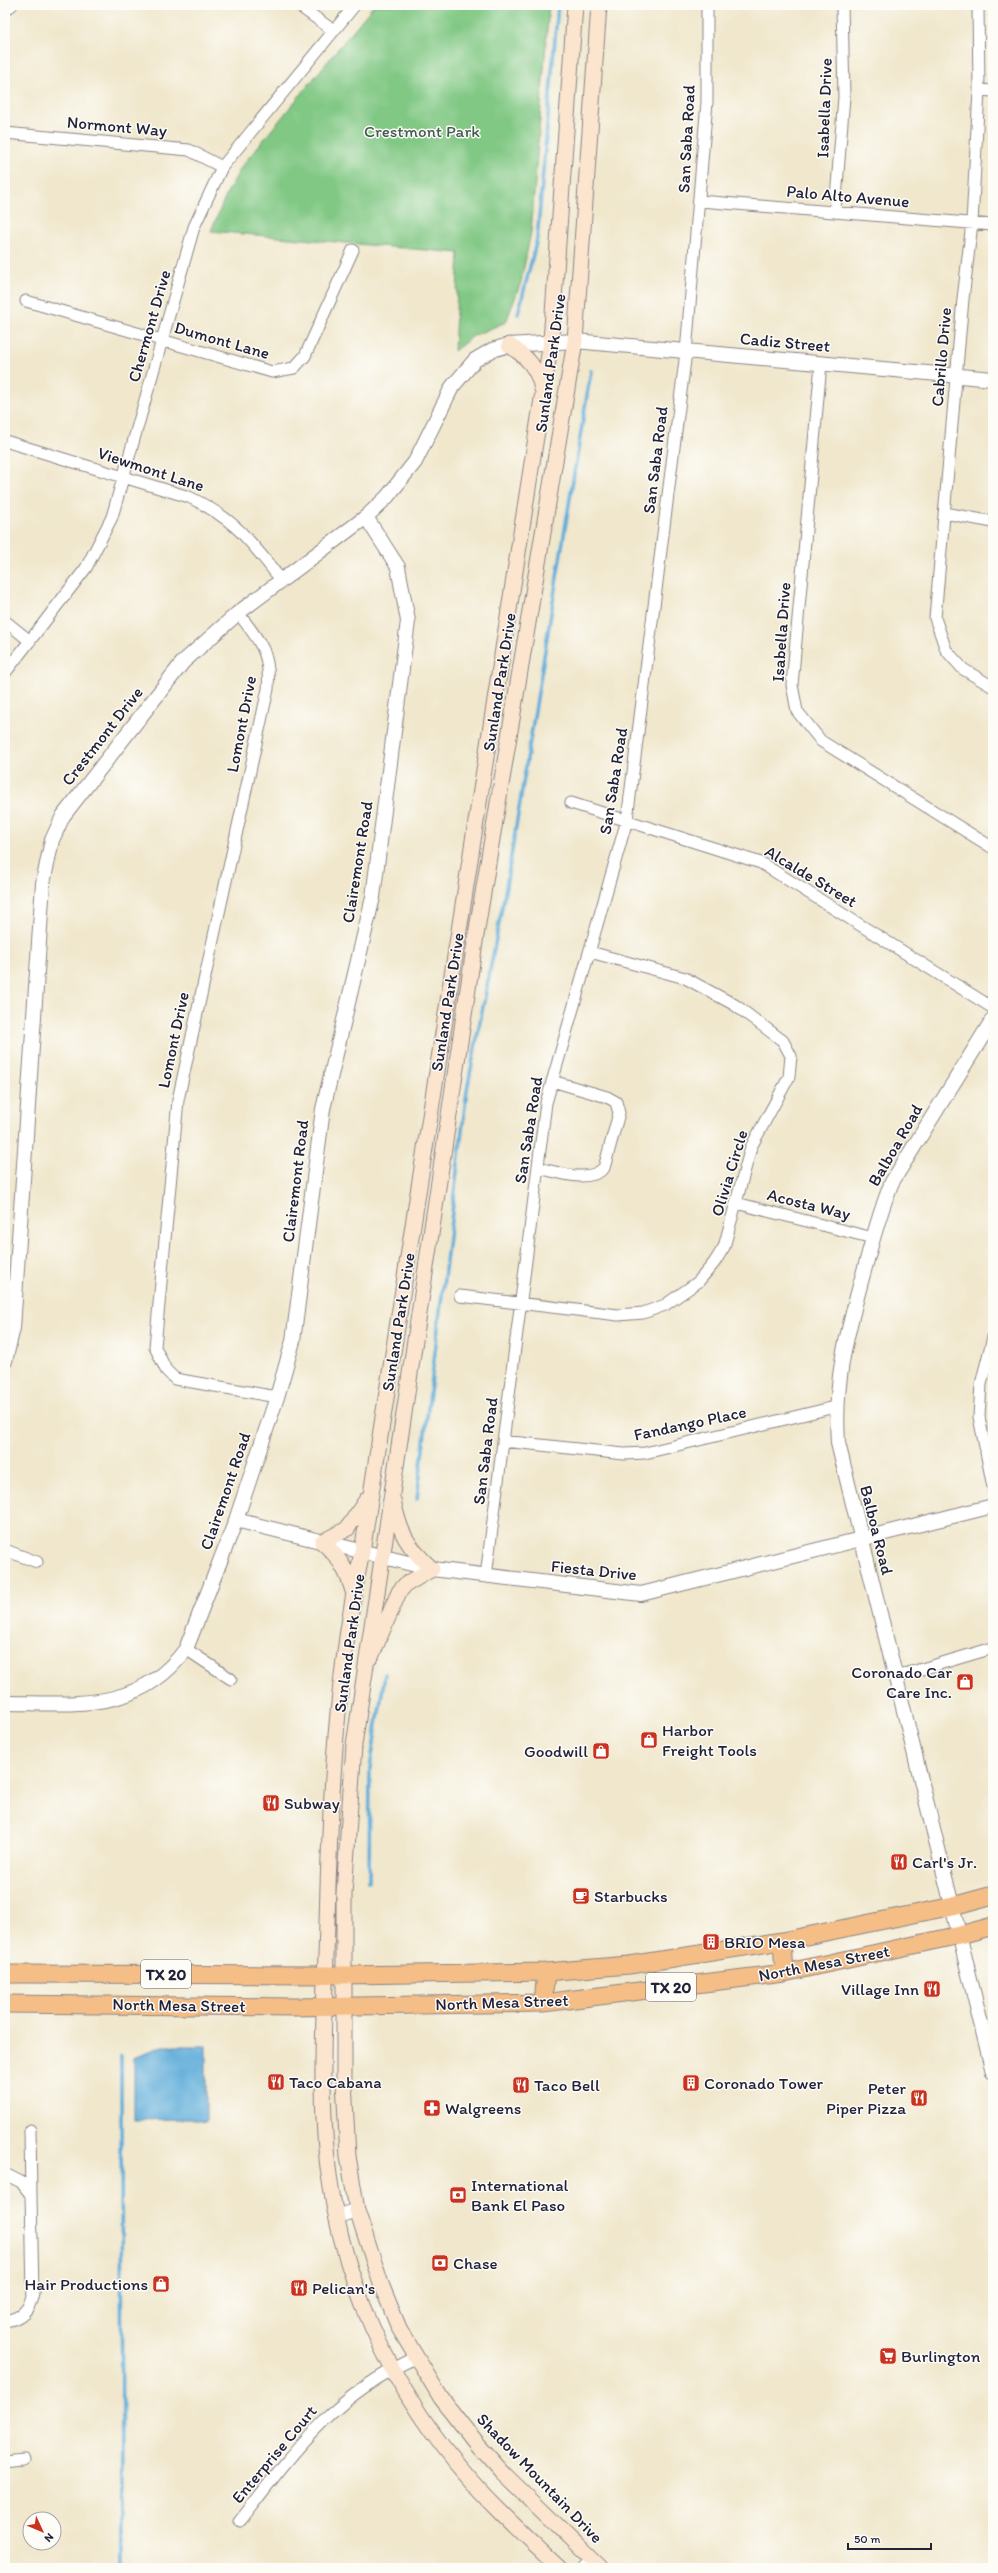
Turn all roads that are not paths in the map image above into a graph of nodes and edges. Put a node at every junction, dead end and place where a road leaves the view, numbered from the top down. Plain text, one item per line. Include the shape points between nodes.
1 (12, 5) edge
2 (298, 5) edge
3 (355, 5) edge
4 (575, 5) edge
5 (599, 5) edge
6 (706, 5) edge
7 (842, 5) edge
8 (978, 5) edge
9 (5, 10) edge
10 (334, 31) junction
11 (979, 90) junction
12 (993, 92) edge
13 (5, 133) edge
14 (222, 168) junction
15 (700, 201) junction
16 (835, 211) junction
17 (972, 223) junction
18 (993, 225) edge
19 (353, 250) dead end
20 (26, 301) dead end
21 (162, 340) junction
22 (551, 341) junction
23 (575, 341) junction
24 (509, 345) junction
25 (686, 352) junction
26 (821, 364) junction
27 (956, 375) junction
28 (993, 379) edge
29 (543, 392) junction
30 (5, 441) edge
31 (123, 476) junction
32 (945, 513) junction
33 (366, 517) junction
34 (993, 522) edge
35 (282, 580) junction
36 (238, 613) junction
37 (5, 621) edge
38 (30, 641) junction
39 (5, 673) edge
40 (993, 687) edge
41 (571, 803) dead end
42 (627, 820) junction
43 (993, 848) edge
44 (590, 952) junction
45 (993, 1008) edge
46 (993, 1019) edge
47 (552, 1081) junction
48 (538, 1168) junction
49 (736, 1203) junction
50 (873, 1238) junction
51 (460, 1296) dead end
52 (520, 1305) junction
53 (993, 1337) edge
54 (5, 1361) edge
55 (277, 1397) junction
56 (835, 1407) junction
57 (503, 1441) junction
58 (993, 1487) edge
59 (391, 1492) junction
60 (371, 1493) junction
61 (993, 1506) edge
62 (236, 1520) junction
63 (861, 1539) junction
64 (322, 1542) junction
65 (5, 1550) edge
66 (362, 1552) junction
67 (381, 1557) junction
68 (36, 1562) dead end
69 (432, 1569) junction
70 (486, 1576) junction
71 (353, 1592) junction
72 (993, 1648) edge
73 (186, 1649) junction
74 (364, 1675) junction
75 (896, 1677) junction
76 (231, 1680) dead end
77 (5, 1704) edge
78 (330, 1792) junction
79 (349, 1793) junction
80 (993, 1895) edge
81 (953, 1906) junction
82 (993, 1926) edge
83 (960, 1935) junction
84 (782, 1941) junction
85 (546, 1972) junction
86 (784, 1973) junction
87 (5, 1974) edge
88 (326, 1975) junction
89 (344, 1975) junction
90 (543, 2003) junction
91 (5, 2004) edge
92 (344, 2006) junction
93 (325, 2007) junction
94 (993, 2072) edge
95 (30, 2130) dead end
96 (5, 2174) edge
97 (32, 2195) junction
98 (357, 2210) junction
99 (336, 2217) junction
100 (5, 2321) edge
101 (415, 2358) junction
102 (392, 2368) junction
103 (24, 2460) dead end
104 (5, 2462) edge
105 (240, 2521) dead end
106 (592, 2565) edge
107 (559, 2568) edge

1 - 9 street
2 - 10 street
3 - 10 street, Chermont Drive
4 - 22 main road, Sunland Park Drive
5 - 23 main road, Sunland Park Drive
6 - 15 street, San Saba Road via 707,102
7 - 16 street, Isabella Drive via 844,97
8 - 11 street, Cabrillo Drive
10 - 14 street, Chermont Drive
11 - 12 street
11 - 17 street, Cabrillo Drive
13 - 14 street, Normont Way via 189,150
14 - 21 street, Chermont Drive via 194,228
15 - 16 street, Palo Alto Avenue
15 - 25 street, San Saba Road
16 - 17 street, Palo Alto Avenue
17 - 18 street, Palo Alto Avenue
17 - 27 street, Cabrillo Drive
19 - 21 street, Dumont Lane via 312,342 305,356 294,368 272,372
20 - 21 street, Dumont Lane
21 - 31 street, Chermont Drive
22 - 23 street, Crestmont Drive
22 - 24 street, Crestmont Drive
22 - 29 main road, Sunland Park Drive
23 - 25 street, Cadiz Street
23 - 59 main road, Sunland Park Drive via 478,929
24 - 29 main road via 524,354 533,366 539,376
24 - 33 street, Crestmont Drive via 486,354 464,372 452,387 415,462 387,497
25 - 26 street, Cadiz Street
25 - 42 street, San Saba Road
26 - 27 street, Cadiz Street
26 - 43 street, Isabella Drive via 792,685 797,711 821,741
27 - 28 street, Cadiz Street
27 - 32 street, Cabrillo Drive
29 - 60 main road, Sunland Park Drive
30 - 31 street, Viewmont Lane
31 - 35 street, Viewmont Lane via 189,497 212,508 242,530
31 - 38 street, Chermont Drive via 112,517 86,568
32 - 34 street
32 - 40 street, Cabrillo Drive via 935,618 946,650 963,669
33 - 35 street, Crestmont Drive
33 - 55 street, Clairemont Road via 398,566 408,621 373,897 323,1108 293,1341
35 - 36 street, Crestmont Drive
36 - 54 street, Crestmont Drive via 182,662 170,676 78,794 63,816 52,840 44,883 13,1328
36 - 55 street, Lomont Drive via 260,642 268,658 268,690 178,1100 155,1347 166,1370 175,1379
37 - 38 street
38 - 39 street, Chermont Drive
41 - 42 street, Alcalde Street
42 - 44 street, San Saba Road
42 - 45 street, Alcalde Street via 761,863
44 - 47 street, San Saba Road
44 - 49 street, Olivia Circle via 685,978 735,1005 783,1041 791,1056 789,1078 751,1147
46 - 50 street, Balboa Road via 892,1182
47 - 48 street, San Saba Road via 546,1103
47 - 48 street via 607,1097 616,1102 619,1114 604,1168 597,1175 588,1177
48 - 52 street, San Saba Road
49 - 50 street, Acosta Way
49 - 52 street, Olivia Circle via 724,1247 714,1264 698,1282 665,1305 643,1313 618,1315
50 - 56 street, Balboa Road via 846,1339
51 - 52 street, Olivia Circle
52 - 57 street, San Saba Road
53 - 58 street via 981,1384 979,1417
55 - 62 street, Clairemont Road
56 - 57 street, Fandango Place via 645,1453 624,1454
56 - 63 street, Balboa Road via 838,1443
57 - 70 street, San Saba Road
59 - 67 main road, Sunland Park Drive
59 - 69 main road via 398,1527 405,1542
60 - 64 main road via 347,1529
60 - 66 main road, Sunland Park Drive
61 - 63 street, Fiesta Drive
62 - 64 street, Fiesta Drive
62 - 73 street, Clairemont Road
63 - 70 street, Fiesta Drive via 641,1594
63 - 75 street, Balboa Road
64 - 66 street, Fiesta Drive
64 - 71 main road via 342,1563
65 - 68 street
66 - 67 street, Fiesta Drive
66 - 71 main road, Sunland Park Drive
67 - 69 street, Fiesta Drive
67 - 74 main road, Sunland Park Drive
69 - 70 street, Fiesta Drive
69 - 74 main road via 405,1585 399,1592
71 - 78 main road, Sunland Park Drive
72 - 75 street
73 - 76 street
73 - 77 street, Clairemont Road via 175,1664 162,1675 130,1694 111,1700 89,1703
74 - 79 main road, Sunland Park Drive
75 - 81 street, Balboa Road
78 - 79 main road
78 - 88 main road, Sunland Park Drive
79 - 89 main road, Sunland Park Drive via 344,1894
80 - 81 main road, North Mesa Street / TX 20
81 - 83 street, Balboa Road
81 - 84 main road, North Mesa Street / TX 20
82 - 83 main road, North Mesa Street / TX 20
83 - 86 main road, North Mesa Street / TX 20
83 - 94 street, Balboa Road
84 - 85 main road, North Mesa Street / TX 20 via 629,1965
84 - 86 main road
85 - 89 main road, North Mesa Street / TX 20
85 - 90 main road
86 - 90 main road, North Mesa Street / TX 20
87 - 88 main road, North Mesa Street / TX 20
88 - 89 main road, North Mesa Street / TX 20
88 - 93 main road, Sunland Park Drive
89 - 92 main road, Sunland Park Drive
90 - 92 main road, North Mesa Street / TX 20
91 - 93 main road, North Mesa Street / TX 20
92 - 93 main road, North Mesa Street / TX 20
92 - 98 main road, Shadow Mountain Drive via 345,2127
93 - 99 main road via 326,2142
95 - 97 street
96 - 97 street via 21,2182
97 - 100 street via 32,2302 18,2318
98 - 99 street
98 - 101 main road, Shadow Mountain Drive via 380,2284
99 - 102 main road via 357,2289
101 - 102 street, Enterprise Court
101 - 106 main road, Shadow Mountain Drive via 441,2398 477,2444
102 - 105 street, Enterprise Court via 368,2382 318,2424
102 - 107 main road via 424,2422 456,2464
103 - 104 street

